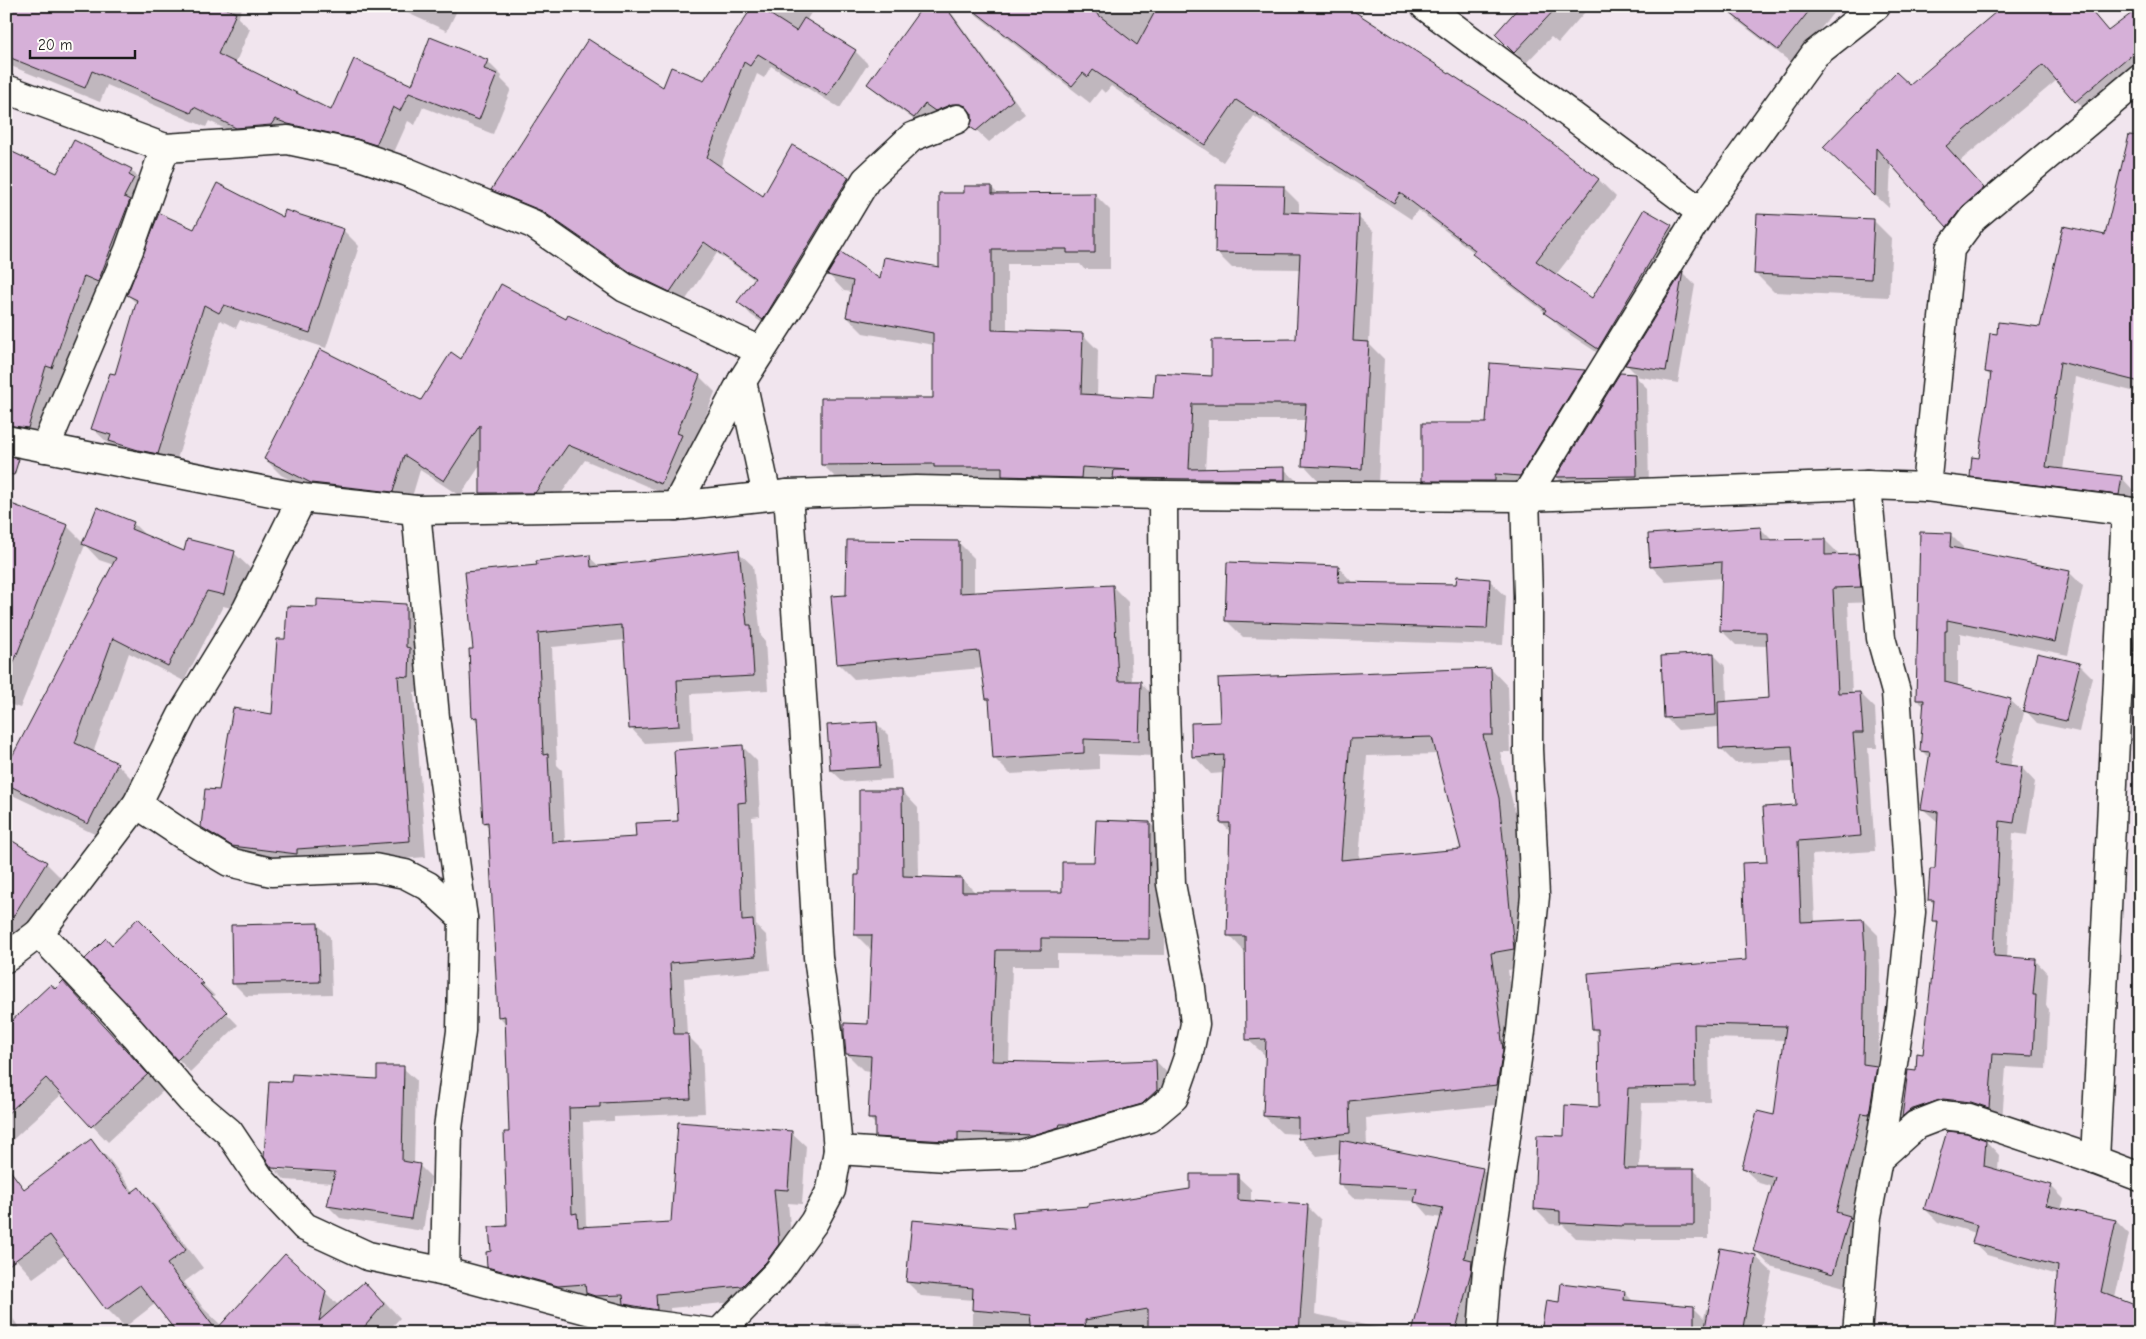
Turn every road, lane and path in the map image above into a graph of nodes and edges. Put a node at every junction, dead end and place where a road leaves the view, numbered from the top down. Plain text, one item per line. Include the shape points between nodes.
1 (1425, 6) edge
2 (1876, 6) edge
3 (2140, 78) edge
4 (6, 89) edge
5 (957, 119) dead end
6 (165, 148) junction
7 (1701, 212) junction
8 (761, 351) junction
9 (742, 381) junction
10 (6, 440) edge
11 (45, 448) junction
12 (1867, 485) junction
13 (1926, 487) junction
14 (777, 495) junction
15 (1163, 495) junction
16 (1526, 497) junction
17 (302, 498) junction
18 (676, 506) junction
19 (416, 510) junction
20 (2133, 512) edge
21 (137, 804) junction
22 (463, 918) junction
23 (40, 933) junction
24 (6, 958) edge
25 (838, 1150) junction
26 (1878, 1159) junction
27 (2096, 1160) junction
28 (2140, 1177) edge
29 (445, 1272) junction
30 (717, 1333) edge
31 (1482, 1333) edge
32 (1857, 1333) edge

1 - 7 street
2 - 7 street via 1815,54
3 - 13 street via 1973,218 1950,249
4 - 6 street
5 - 8 street via 912,137 866,180
6 - 8 street via 288,140 354,154 407,172 533,224 625,288
6 - 11 street via 129,250
7 - 16 street
8 - 9 street
9 - 14 street
9 - 18 street
10 - 11 street
11 - 17 street
12 - 13 street
12 - 16 street
12 - 26 street via 1881,638 1896,692 1911,912 1901,1012
13 - 20 street
14 - 15 street via 916,490
14 - 18 street
14 - 25 street via 806,753 818,957
15 - 16 street
15 - 25 street via 1164,680 1171,884 1195,1024 1174,1097 1149,1118 1021,1154 947,1158
16 - 31 street via 1528,748 1535,896 1521,1031 1487,1270
17 - 19 street
17 - 21 street via 247,608 182,715
18 - 19 street
19 - 22 street via 435,717
20 - 27 street
21 - 22 street via 229,862 271,872 374,868 405,874 428,886
21 - 23 street
22 - 29 street via 461,1031 448,1128
23 - 24 street
23 - 29 street via 191,1100 229,1132 261,1180 305,1228 368,1256
25 - 30 street via 831,1190 814,1222 778,1272
26 - 27 street via 1916,1125 1942,1115 1968,1118
26 - 32 street via 1867,1216
27 - 28 street
29 - 30 street via 632,1322

